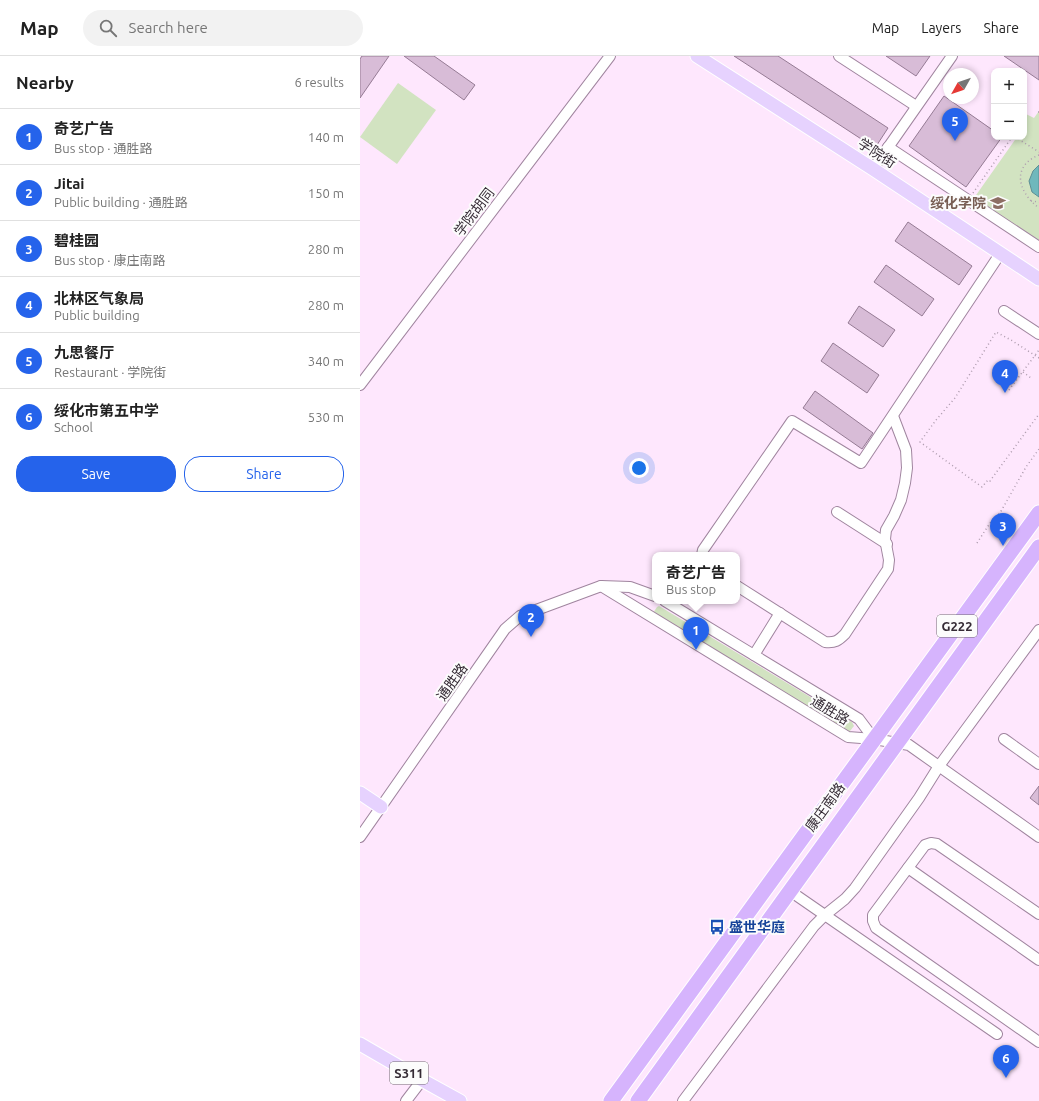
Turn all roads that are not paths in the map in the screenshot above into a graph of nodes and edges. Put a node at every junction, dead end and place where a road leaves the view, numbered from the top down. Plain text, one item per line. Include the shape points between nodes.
1 (610, 56) edge
2 (697, 56) edge
3 (839, 56) edge
4 (952, 56) edge
5 (916, 106) junction
6 (888, 147) junction
7 (873, 169) junction
8 (1039, 247) edge
9 (1000, 254) junction
10 (1039, 279) edge
11 (1004, 311) dead end
12 (1039, 334) edge
13 (360, 385) edge
14 (893, 416) junction
15 (837, 512) dead end
16 (1039, 513) edge
17 (886, 544) junction
18 (1039, 547) edge
19 (703, 552) edge
20 (601, 586) junction
21 (740, 588) edge
22 (652, 595) edge
23 (670, 604) edge
24 (780, 613) junction
25 (1039, 630) edge
26 (754, 655) junction
27 (874, 739) junction
28 (1004, 739) dead end
29 (897, 743) junction
30 (1039, 764) edge
31 (939, 766) junction
32 (360, 793) edge
33 (381, 807) junction
34 (360, 837) edge
35 (1039, 837) edge
36 (908, 868) junction
37 (790, 891) junction
38 (1039, 914) edge
39 (825, 915) junction
40 (1039, 960) edge
41 (998, 1034) dead end
42 (1039, 1042) edge
43 (360, 1044) edge
44 (422, 1080) junction
45 (406, 1101) edge
46 (460, 1101) edge
47 (611, 1101) edge
48 (638, 1101) edge
49 (683, 1101) edge

1 - 13 street, 学院胡同
2 - 7 main road, 学院街
3 - 5 street
4 - 5 street
5 - 6 street
6 - 7 street
6 - 8 street
7 - 9 main road, 学院街
9 - 10 main road, 学院街
9 - 14 street
11 - 12 street
14 - 17 street via 906,450 907,468 901,500 886,530
14 - 19 street via 861,463 792,421
15 - 17 street
16 - 27 highway, 康庄南路 / G222
17 - 24 street via 888,569 840,640 825,642
18 - 29 highway, 康庄南路 / G222
20 - 22 street, 通胜路 via 630,588
20 - 27 street, 通胜路 via 848,737
20 - 33 street, 通胜路 via 520,616 505,629
21 - 24 street
23 - 26 street, 通胜路
24 - 26 street
25 - 31 street
26 - 27 street, 通胜路 via 859,719
27 - 29 street
27 - 47 highway, 康庄南路 / G222
28 - 30 street
29 - 31 street via 909,745
29 - 37 highway, 康庄南路 / G222
31 - 35 street
31 - 39 street via 855,888
32 - 33 main road
33 - 34 street, 通胜路
36 - 38 street via 925,845 931,842 937,844
36 - 40 street
36 - 42 street via 873,915 876,928
37 - 39 street
37 - 48 highway, 康庄南路 / G222
39 - 41 street
39 - 49 street via 814,926
43 - 44 main road, S311
44 - 45 street
44 - 46 main road, S311

